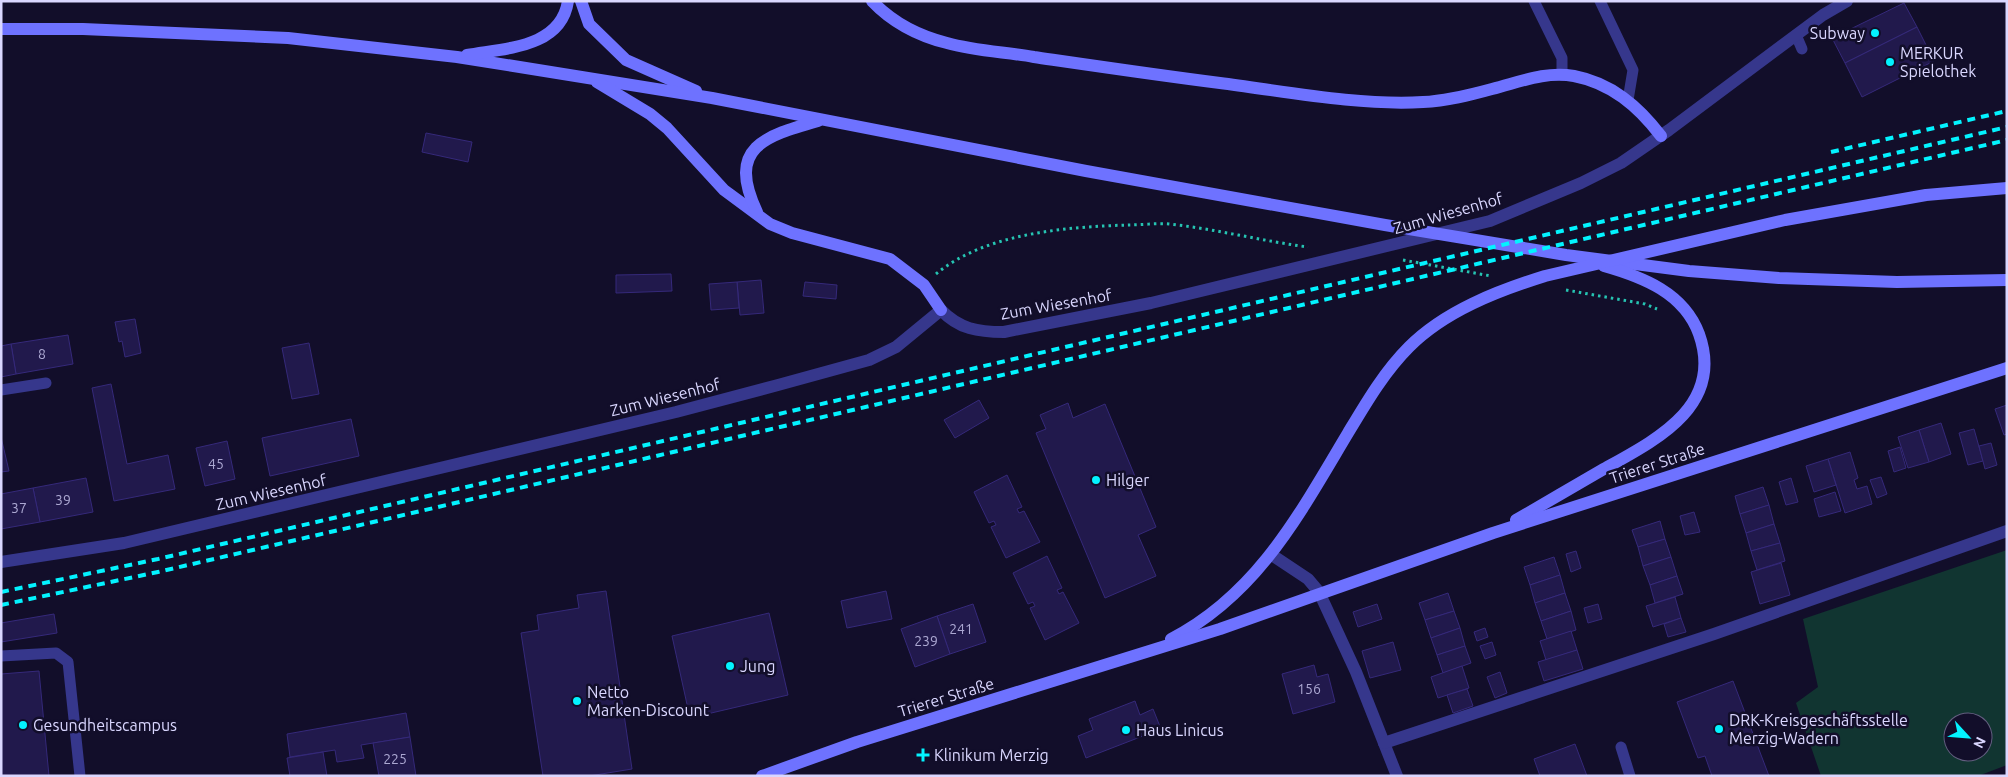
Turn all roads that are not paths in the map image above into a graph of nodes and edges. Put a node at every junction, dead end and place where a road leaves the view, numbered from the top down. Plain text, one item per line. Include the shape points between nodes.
1 (568, 1) edge
2 (581, 1) edge
3 (872, 1) edge
4 (1534, 1) edge
5 (1600, 1) edge
6 (1847, 1) edge
7 (1, 29) edge
8 (1796, 35) junction
9 (1802, 49) dead end
10 (457, 57) junction
11 (1562, 75) junction
12 (591, 78) junction
13 (712, 98) junction
14 (1628, 100) junction
15 (820, 120) junction
16 (1661, 136) junction
17 (2007, 188) edge
18 (758, 214) junction
19 (1566, 255) junction
20 (2007, 280) edge
21 (941, 310) junction
22 (2007, 368) edge
23 (46, 383) dead end
24 (1, 390) edge
25 (2007, 531) edge
26 (1493, 533) junction
27 (1272, 555) junction
28 (1, 562) edge
29 (1319, 592) junction
30 (1142, 653) junction
31 (1, 656) edge
32 (1384, 743) junction
33 (1620, 748) dead end
34 (80, 776) edge
35 (762, 776) edge
36 (1397, 776) edge
37 (1630, 776) edge

1 - 10 main road via 560,24 551,34 534,42
2 - 13 main road via 589,24 626,60
3 - 11 main road via 882,12 915,32 948,44 1148,74 1382,102 1460,98 1537,76
4 - 11 lane via 1562,58
5 - 14 lane via 1633,70
6 - 8 street, Zum Wiesenhof
7 - 10 main road via 83,29 288,38
8 - 9 lane
8 - 16 street, Zum Wiesenhof
10 - 12 main road
11 - 14 main road via 1609,88
12 - 13 main road
12 - 18 main road via 650,114 724,190
13 - 15 main road
14 - 16 main road
15 - 18 main road via 780,132 754,149 745,175
15 - 19 main road via 1385,225
16 - 21 street, Zum Wiesenhof via 1621,163 1581,183 1490,221 1313,265 1151,303 1004,332 980,332 961,326
17 - 27 main road, Trierer Straße via 1926,195 1775,222 1545,276 1513,286 1455,313 1410,347 1387,372
18 - 21 main road via 770,224 792,232 890,260 924,284
19 - 20 main road via 1690,271 1780,278 1897,282
19 - 26 main road via 1647,281 1681,305 1695,322 1702,344 1706,362 1701,387 1689,410 1673,427
21 - 28 street, Zum Wiesenhof via 896,346 869,360 666,414 124,543
22 - 26 main road, Trierer Straße
23 - 24 lane
25 - 32 street via 1714,634
26 - 29 main road, Trierer Straße
27 - 29 street via 1308,579
27 - 30 main road, Trierer Straße via 1216,610 1182,633
29 - 30 main road, Trierer Straße via 1220,629
29 - 32 street
30 - 35 main road, Trierer Straße via 857,742
31 - 34 lane via 56,653 68,662
32 - 36 street
33 - 37 lane

